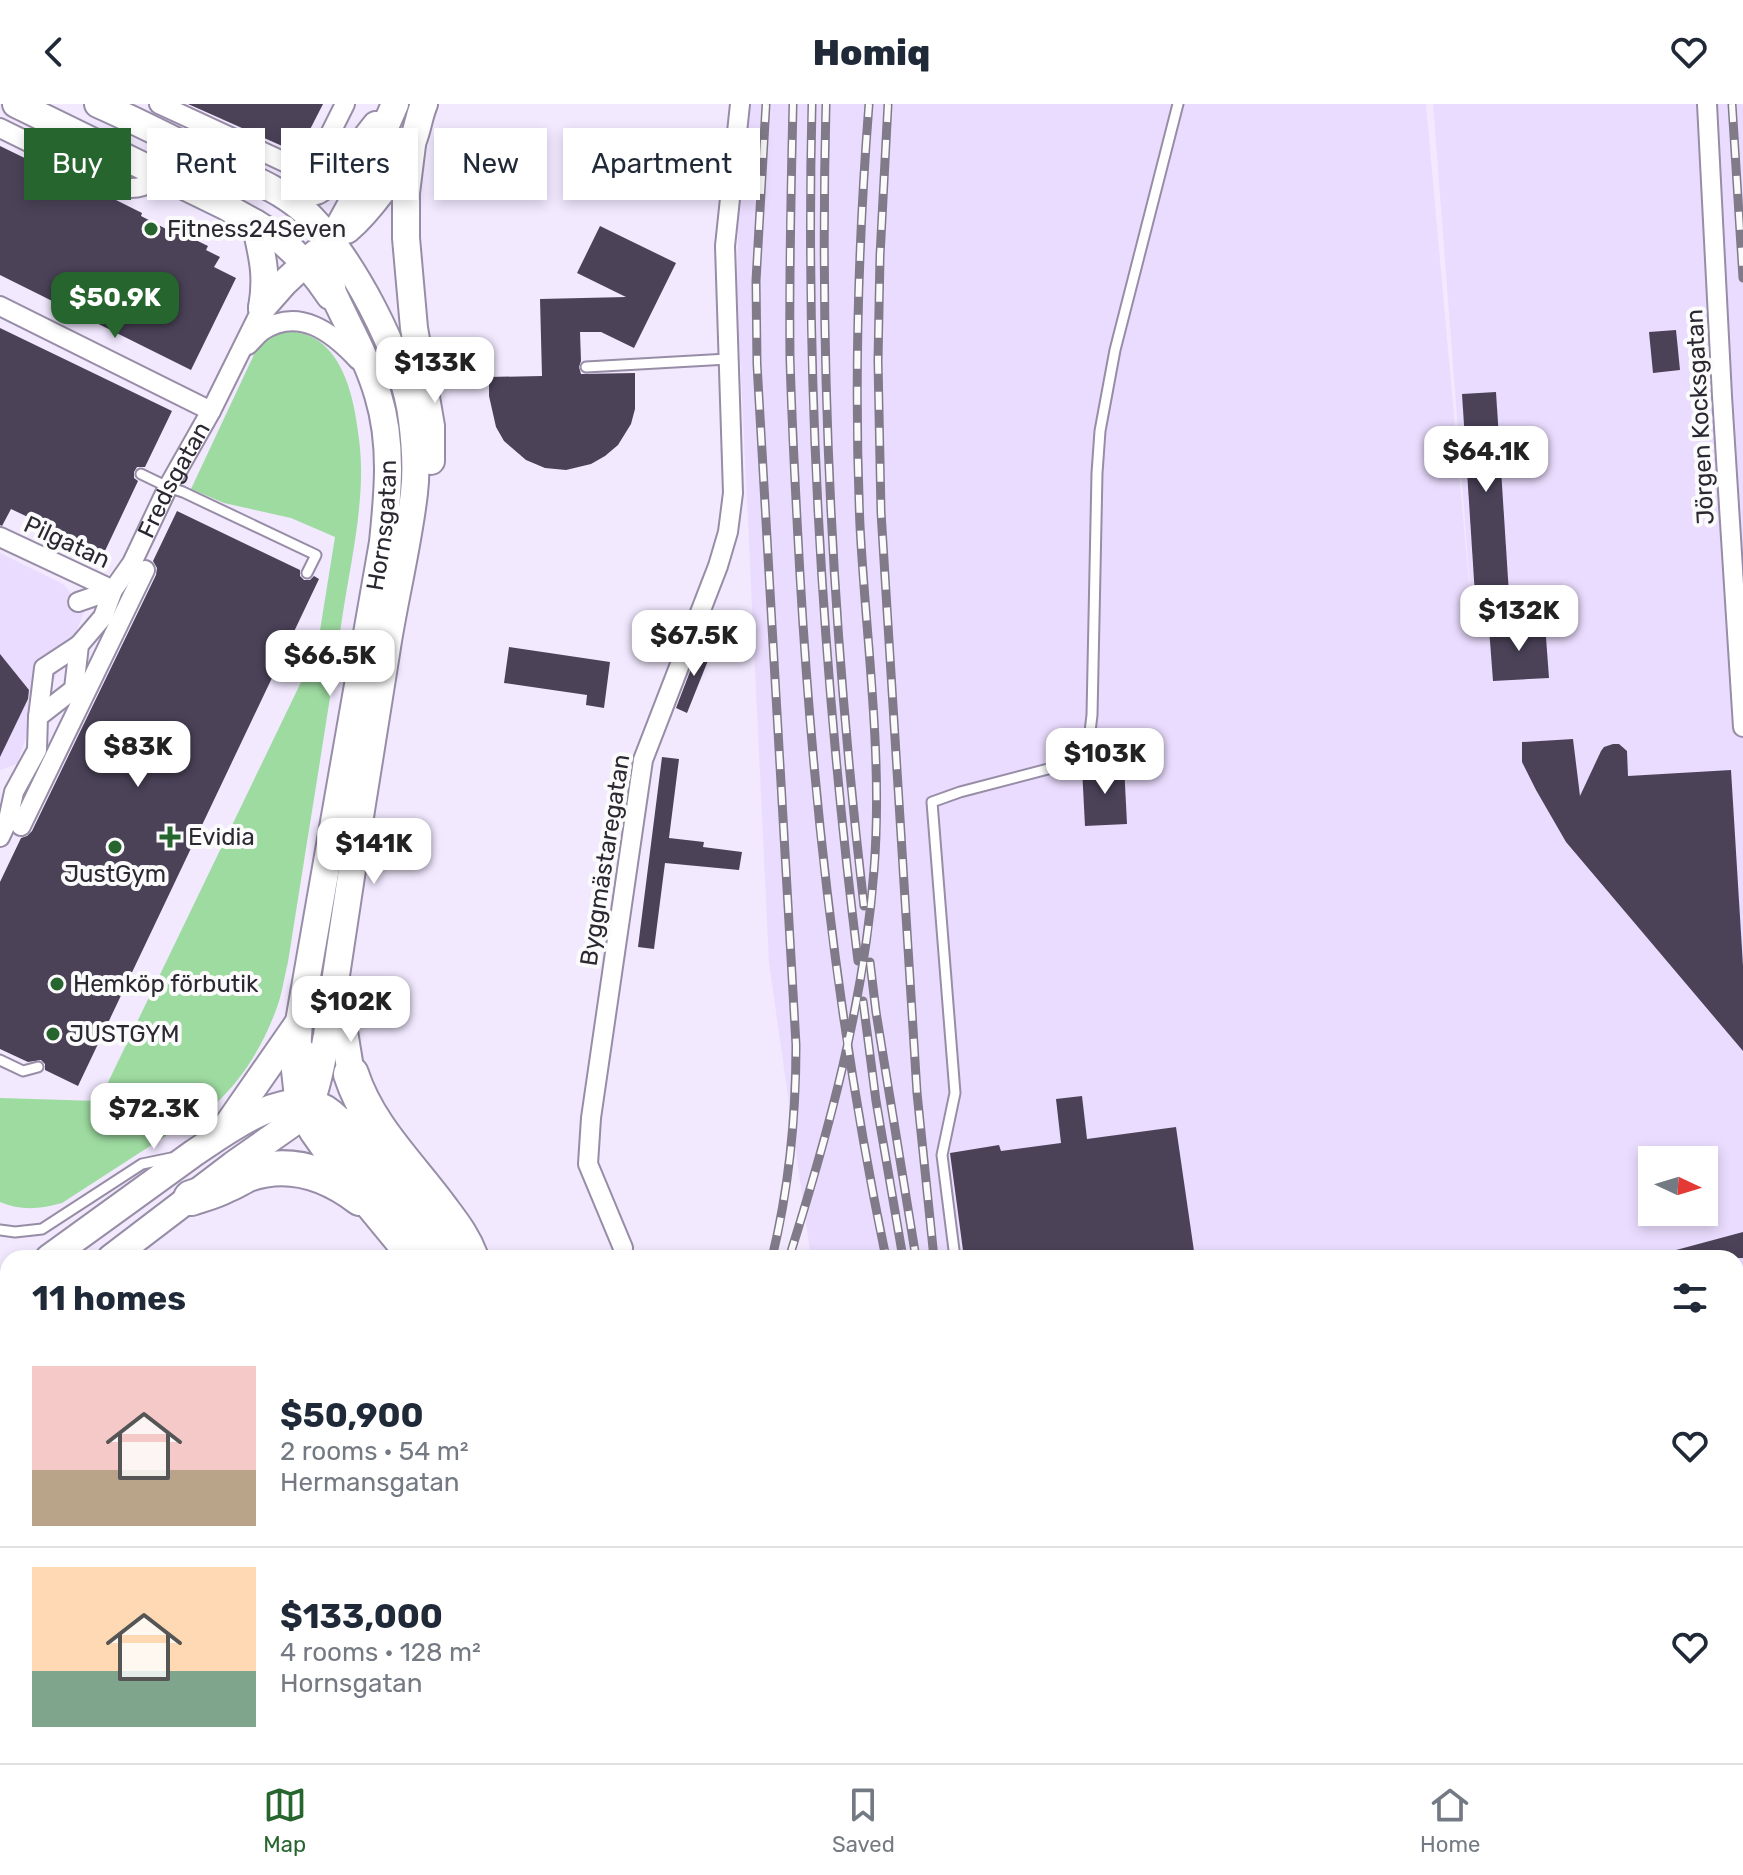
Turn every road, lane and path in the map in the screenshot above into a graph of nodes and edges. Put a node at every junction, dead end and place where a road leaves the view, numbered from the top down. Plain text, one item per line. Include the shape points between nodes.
1 (16, 104) edge
2 (98, 104) edge
3 (159, 104) edge
4 (345, 104) edge
5 (394, 104) edge
6 (424, 104) edge
7 (740, 104) edge
8 (1178, 104) edge
9 (1707, 104) edge
10 (52, 121) junction
11 (0, 128) edge
12 (374, 128) edge
13 (417, 128) edge
14 (147, 168) edge
15 (147, 185) edge
16 (281, 193) edge
17 (213, 200) edge
18 (287, 200) edge
19 (290, 200) edge
20 (375, 200) edge
21 (406, 200) edge
22 (255, 223) junction
23 (300, 232) junction
24 (321, 256) junction
25 (0, 306) edge
26 (262, 308) junction
27 (240, 352) junction
28 (728, 359) junction
29 (586, 367) dead end
30 (368, 370) junction
31 (211, 411) junction
32 (141, 474) dead end
33 (168, 487) junction
34 (0, 537) edge
35 (119, 557) dead end
36 (145, 570) dead end
37 (307, 573) dead end
38 (113, 590) junction
39 (78, 602) dead end
40 (390, 627) junction
41 (79, 645) junction
42 (38, 717) junction
43 (1743, 727) edge
44 (7, 789) edge
45 (21, 826) dead end
46 (0, 837) edge
47 (336, 972) junction
48 (298, 1037) junction
49 (0, 1060) edge
50 (38, 1067) dead end
51 (351, 1074) joint
52 (307, 1106) junction
53 (345, 1126) joint
54 (218, 1137) junction
55 (194, 1153) junction
56 (191, 1198) junction
57 (392, 1228) junction
58 (0, 1230) edge
59 (623, 1248) dead end
60 (60, 1250) edge
61 (122, 1250) edge
62 (410, 1250) edge
63 (445, 1250) edge
64 (468, 1250) edge
65 (954, 1250) edge

1 - 10 main road
2 - 16 main road, Hornsgatan
3 - 4 street via 291,165 305,166 321,152
5 - 12 main road
5 - 24 main road via 353,201
6 - 13 main road
7 - 28 street, Byggmästaregatan via 725,246
8 - 65 lane via 1115,350 1100,431 1089,740 1075,762 932,802 955,1093 942,1155
9 - 43 street, Jörgen Kocksgatan
10 - 14 main road
10 - 23 main road via 145,151
11 - 15 street via 120,187
17 - 22 main road
18 - 23 main road
19 - 24 main road, Hornsgatan via 303,210
20 - 24 main road
21 - 40 main road via 414,328 431,426 431,461 423,523
22 - 24 main road via 280,240
22 - 26 main road via 265,267
23 - 24 main road
24 - 26 main road
24 - 30 main road, Hornsgatan via 319,279 342,313
24 - 40 main road, Hornsgatan via 356,278 394,354 412,417 415,491
25 - 31 street
26 - 27 street, Fredsgatan
27 - 30 street via 262,331 283,322 303,322 341,342
27 - 31 street, Fredsgatan
28 - 29 lane
28 - 59 street, Byggmästaregatan via 733,493 728,532 643,760 591,1118 588,1164
30 - 48 main road, Hornsgatan via 387,437 387,501
31 - 33 street, Fredsgatan
32 - 33 lane
33 - 37 lane via 316,555
33 - 38 street, Fredsgatan via 132,563
34 - 38 street, Pilgatan
35 - 38 street
36 - 45 street
38 - 39 street
38 - 41 street, Fredsgatan via 103,617
40 - 47 main road, Hornsgatan
41 - 42 street via 74,689
41 - 42 street, Fredsgatan via 44,668
42 - 44 street, Fredsgatan via 37,750
44 - 46 street, Fredsgatan via 8,820
47 - 51 main road, Hornsgatan
47 - 52 main road, Hornsgatan via 317,1082
48 - 52 highway
48 - 54 main road
49 - 50 lane via 23,1071
51 - 64 highway via 379,1129
52 - 53 main road via 323,1107
52 - 54 main road via 274,1107
52 - 56 main road
52 - 57 highway via 316,1129
53 - 63 highway
54 - 55 main road
55 - 58 lane via 142,1164 42,1229
55 - 60 main road
56 - 57 highway via 245,1175 287,1167 337,1183
56 - 61 main road
57 - 62 highway

